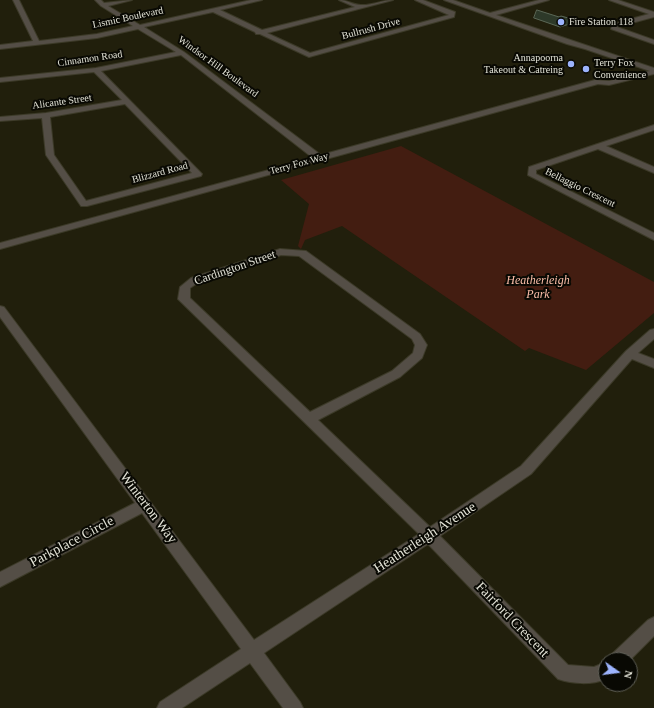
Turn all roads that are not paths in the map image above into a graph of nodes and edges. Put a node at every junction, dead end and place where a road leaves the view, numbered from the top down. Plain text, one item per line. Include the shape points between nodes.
1 (16, 0) edge
2 (98, 0) edge
3 (129, 0) edge
4 (259, 0) edge
5 (342, 0) edge
6 (390, 0) edge
7 (418, 0) edge
8 (447, 0) edge
9 (546, 0) edge
10 (612, 0) edge
11 (103, 5) junction
12 (360, 7) junction
13 (214, 10) junction
14 (654, 14) edge
15 (489, 15) junction
16 (138, 26) junction
17 (258, 33) junction
18 (654, 42) edge
19 (37, 43) junction
20 (577, 46) junction
21 (0, 47) edge
22 (182, 53) junction
23 (654, 65) edge
24 (96, 70) junction
25 (637, 70) junction
26 (651, 72) edge
27 (0, 80) edge
28 (598, 82) junction
29 (126, 102) junction
30 (46, 115) junction
31 (0, 119) edge
32 (654, 127) edge
33 (598, 146) junction
34 (320, 158) junction
35 (654, 170) edge
36 (654, 237) edge
37 (0, 246) edge
38 (0, 309) edge
39 (654, 333) edge
40 (630, 354) junction
41 (654, 364) edge
42 (308, 419) junction
43 (145, 505) junction
44 (429, 535) junction
45 (0, 580) edge
46 (654, 625) edge
47 (254, 651) junction
48 (626, 652) edge
49 (598, 674) edge
50 (166, 708) edge
51 (294, 708) edge

1 - 19 street
2 - 11 street, Windsor Hill Boulevard
3 - 11 street
4 - 13 street, Lismic Boulevard
5 - 12 street
6 - 12 street, Bullrush Drive
7 - 17 street, Bullrush Drive via 453,13 452,16 313,55 305,55
8 - 15 street
9 - 15 street
10 - 14 street
11 - 16 street, Windsor Hill Boulevard
12 - 17 street, Bullrush Drive
13 - 16 street, Lismic Boulevard
13 - 17 street, Bullrush Drive
14 - 18 street via 615,25 613,28
15 - 20 street
16 - 19 street, Lismic Boulevard via 97,36
16 - 22 street, Windsor Hill Boulevard
19 - 21 street, Lismic Boulevard
20 - 25 street
20 - 26 street via 587,46
22 - 24 street, Cinnamon Road
22 - 34 street, Windsor Hill Boulevard
23 - 26 street, Terry Fox Way
24 - 27 street, Cinnamon Road
24 - 29 street, Blizzard Road
25 - 26 street
25 - 28 street, Terry Fox Way
26 - 28 street, Terry Fox Way via 609,83
28 - 34 street, Terry Fox Way
29 - 30 street, Alicante Street
29 - 30 street, Blizzard Road via 198,174 84,204 50,155
30 - 31 street, Alicante Street
32 - 33 street, Bellaggio Crescent
33 - 35 street
33 - 36 street, Bellaggio Crescent via 532,169 532,175
34 - 37 street, Terry Fox Way
38 - 43 street, Winterton Way
39 - 40 street, Heatherleigh Avenue
40 - 41 street
40 - 44 street, Heatherleigh Avenue via 526,470
42 - 42 street, Cardington Street via 396,374 418,355 421,345 416,337 302,253 280,252 195,280 185,287 184,299
42 - 44 street, Cardington Street
43 - 45 street, Parkplace Circle
43 - 47 street, Winterton Way
44 - 47 street, Heatherleigh Avenue
44 - 49 street, Fairford Crescent via 564,673
46 - 48 street
47 - 50 street, Heatherleigh Avenue
47 - 51 street, Winterton Way

